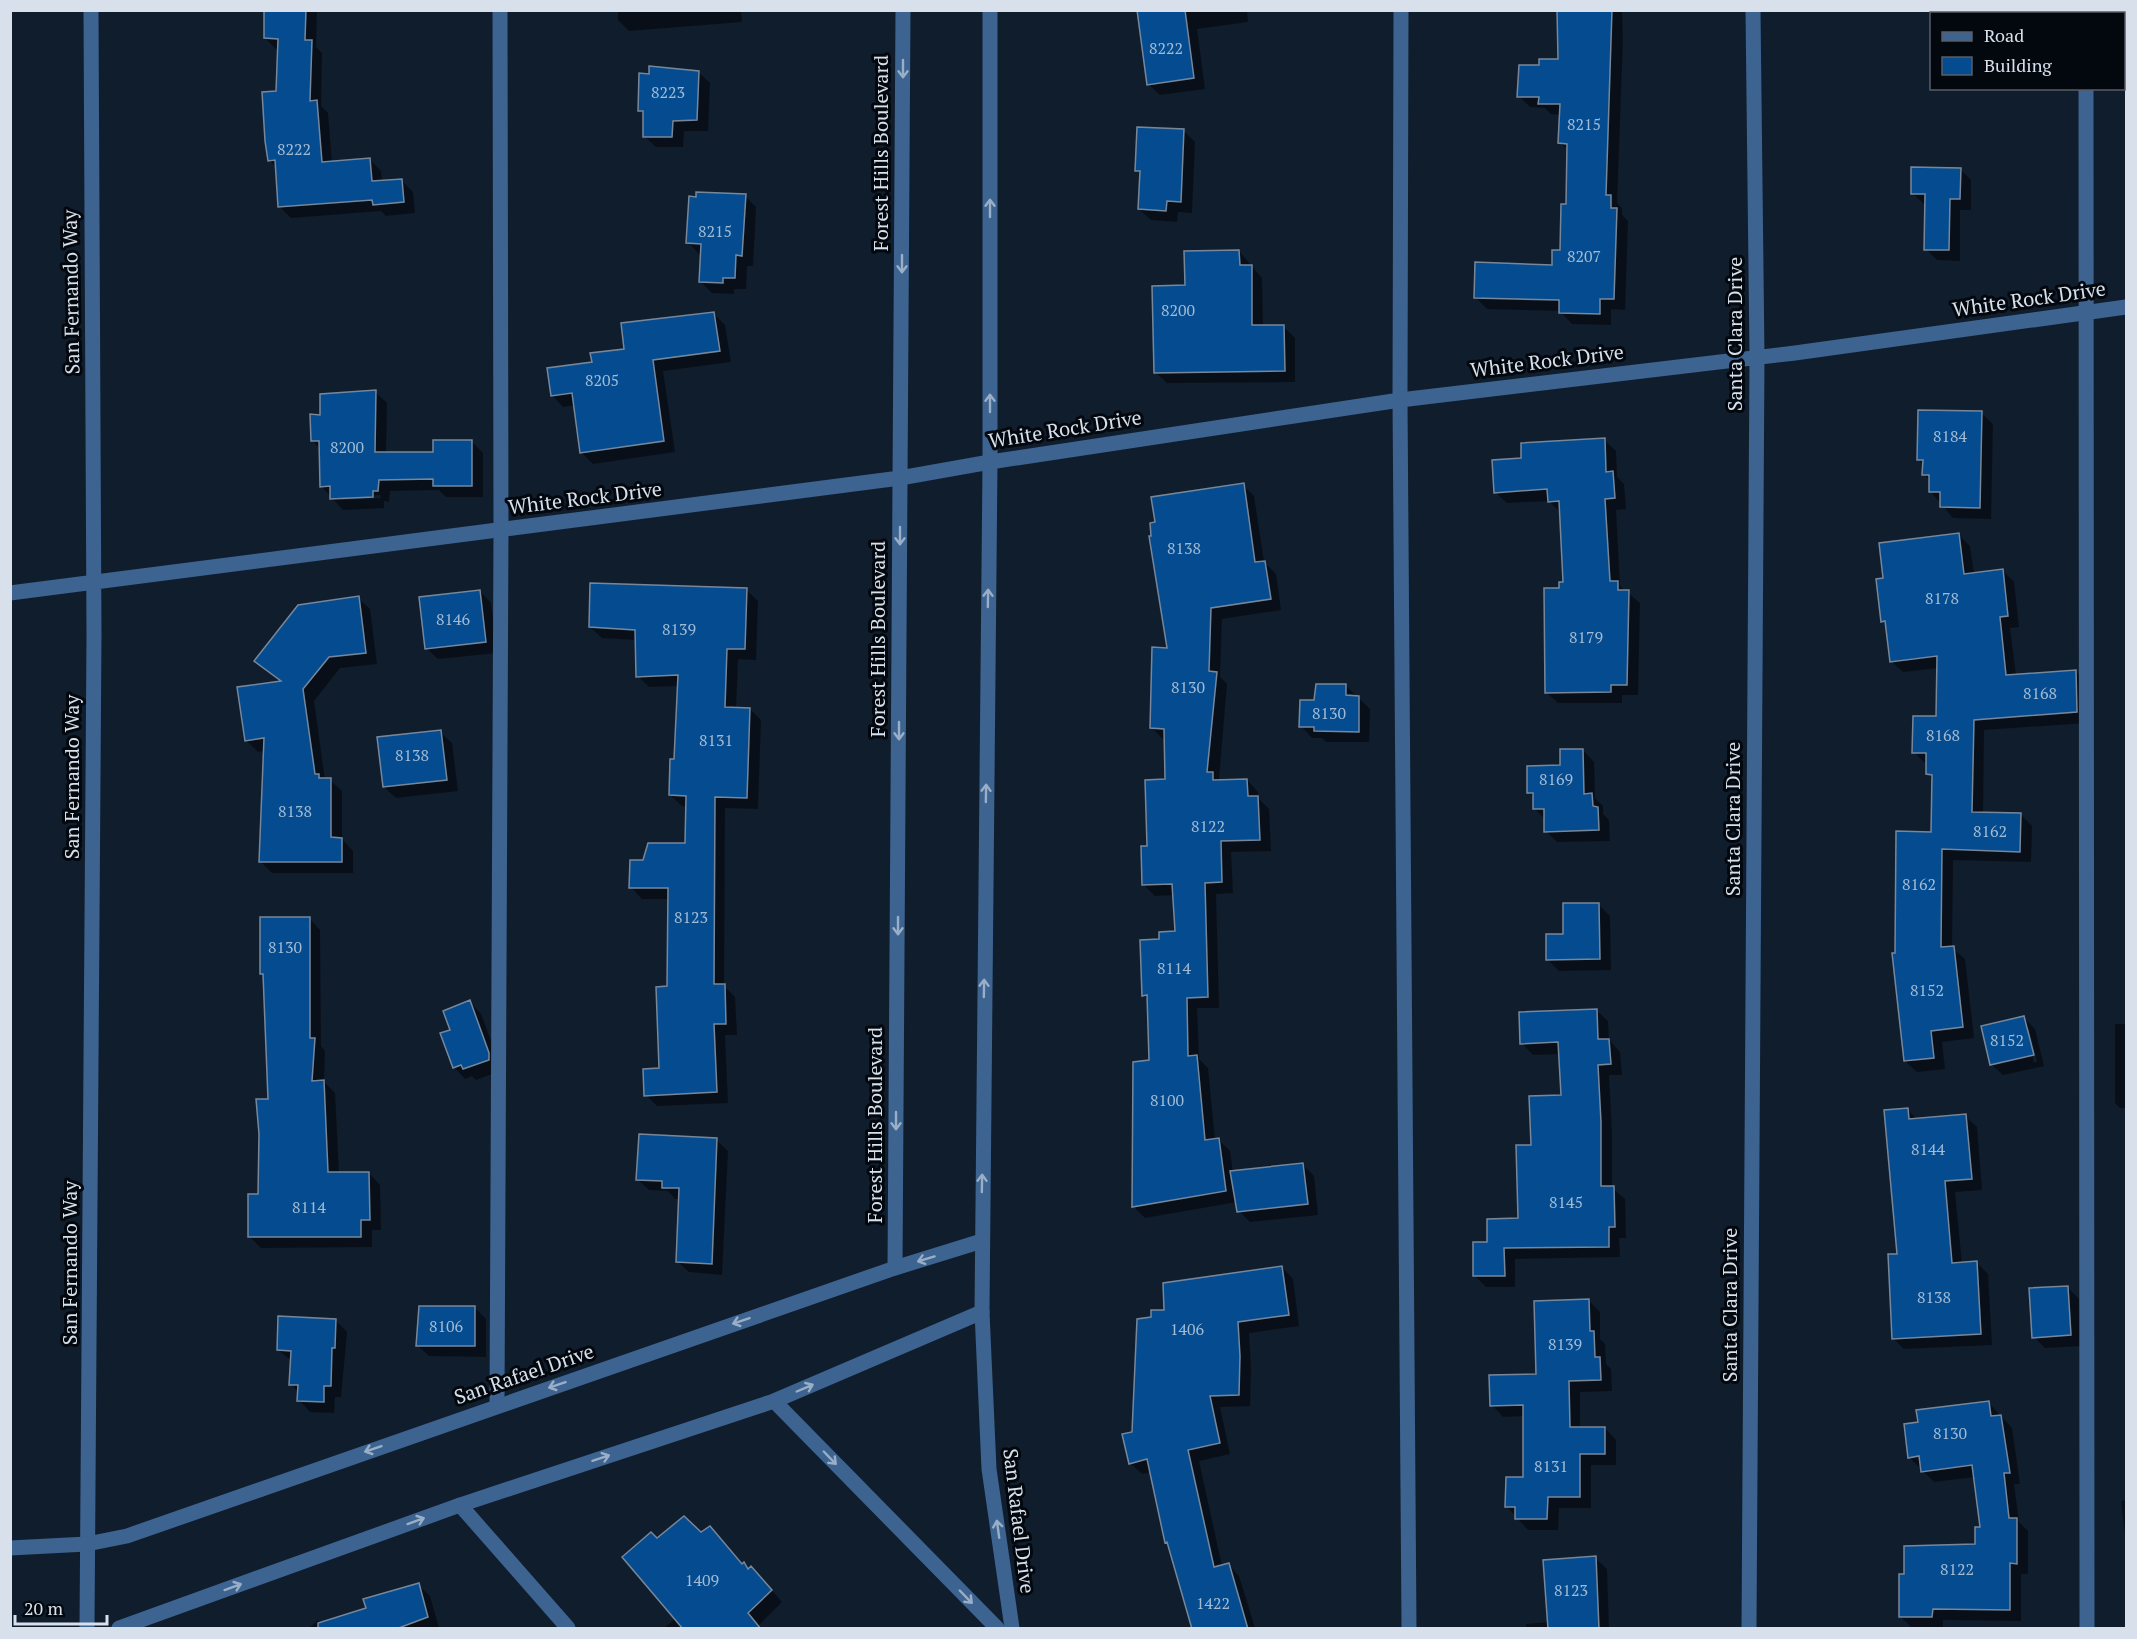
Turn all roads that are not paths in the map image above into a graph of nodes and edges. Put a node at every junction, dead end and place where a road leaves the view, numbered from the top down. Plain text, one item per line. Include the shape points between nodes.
1 (91, 10) edge
2 (500, 10) edge
3 (903, 10) edge
4 (990, 10) edge
5 (1401, 10) edge
6 (1753, 10) edge
7 (2086, 90) edge
8 (2127, 307) edge
9 (2085, 312) junction
10 (1757, 357) junction
11 (1400, 400) junction
12 (990, 462) junction
13 (900, 478) junction
14 (501, 530) junction
15 (94, 582) junction
16 (10, 592) edge
17 (982, 1241) junction
18 (895, 1268) junction
19 (982, 1312) junction
20 (774, 1401) junction
21 (497, 1405) junction
22 (460, 1505) junction
23 (87, 1544) junction
24 (10, 1548) edge
25 (87, 1629) edge
26 (119, 1629) edge
27 (568, 1629) edge
28 (997, 1629) edge
29 (1012, 1629) edge
30 (1409, 1629) edge
31 (1749, 1629) edge
32 (2086, 1629) edge

1 - 15 street, San Fernando Way
2 - 14 street
3 -> 13 street, Forest Hills Boulevard
12 -> 4 street
5 - 11 street
6 - 10 street, Santa Clara Drive
7 - 9 street
8 - 9 street, White Rock Drive
9 - 10 street, White Rock Drive
9 - 32 street
10 - 11 street, White Rock Drive
10 - 31 street, Santa Clara Drive
11 - 12 street, White Rock Drive
11 - 30 street
12 - 13 street, White Rock Drive
17 -> 12 street
13 - 14 street, White Rock Drive
13 -> 18 street, Forest Hills Boulevard
14 - 15 street, White Rock Drive
14 - 21 street
15 - 16 street, White Rock Drive
15 - 23 street, San Fernando Way
17 -> 18 street, San Rafael Drive
17 - 19 street, San Rafael Drive
18 -> 21 street, San Rafael Drive
20 -> 19 street
29 -> 19 street, San Rafael Drive via 989,1469
22 -> 20 street
20 -> 28 street
21 -> 23 street, San Rafael Drive via 127,1536
26 -> 22 street
22 - 27 street
23 - 24 street, San Rafael Drive
23 - 25 street, San Fernando Way

